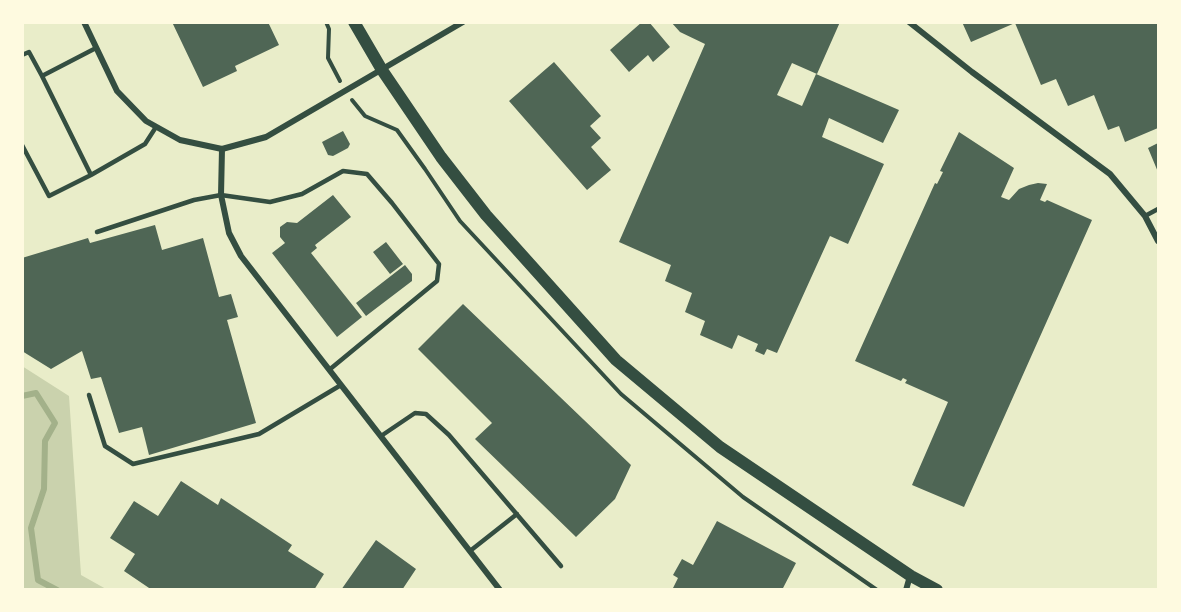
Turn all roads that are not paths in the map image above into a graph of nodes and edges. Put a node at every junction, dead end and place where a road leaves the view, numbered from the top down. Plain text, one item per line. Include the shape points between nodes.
1 (84, 22) edge
2 (354, 22) edge
3 (463, 22) edge
4 (909, 22) edge
5 (96, 48) junction
6 (22, 55) edge
7 (382, 70) junction
8 (42, 76) junction
9 (156, 127) junction
10 (22, 145) edge
11 (222, 149) junction
12 (91, 175) junction
13 (221, 195) junction
14 (1158, 209) edge
15 (1145, 216) junction
16 (97, 232) dead end
17 (1158, 241) edge
18 (329, 369) junction
19 (341, 385) junction
20 (89, 395) dead end
21 (381, 436) junction
22 (517, 514) junction
23 (470, 550) junction
24 (561, 566) dead end
25 (911, 576) junction
26 (500, 590) edge
27 (906, 590) edge
28 (937, 590) edge

1 - 5 street
2 - 7 main road
3 - 7 street
4 - 15 street via 1110,174
5 - 8 lane
5 - 9 street via 117,91
6 - 8 lane via 29,52
7 - 11 street via 266,137
7 - 25 main road via 486,215 616,360 720,447
8 - 12 lane
9 - 11 street via 180,140
9 - 12 lane via 145,144
10 - 12 lane via 49,196
11 - 13 street
13 - 16 lane
13 - 18 street via 229,232 241,256
13 - 18 lane via 270,202 302,194 343,171 367,174 439,264 436,282
14 - 15 lane
15 - 17 street
18 - 19 street
19 - 20 lane via 259,434 133,464 105,446
19 - 21 street
21 - 22 lane via 415,413 426,414
21 - 23 street
22 - 23 lane
22 - 24 lane
23 - 26 street
25 - 27 street
25 - 28 main road

